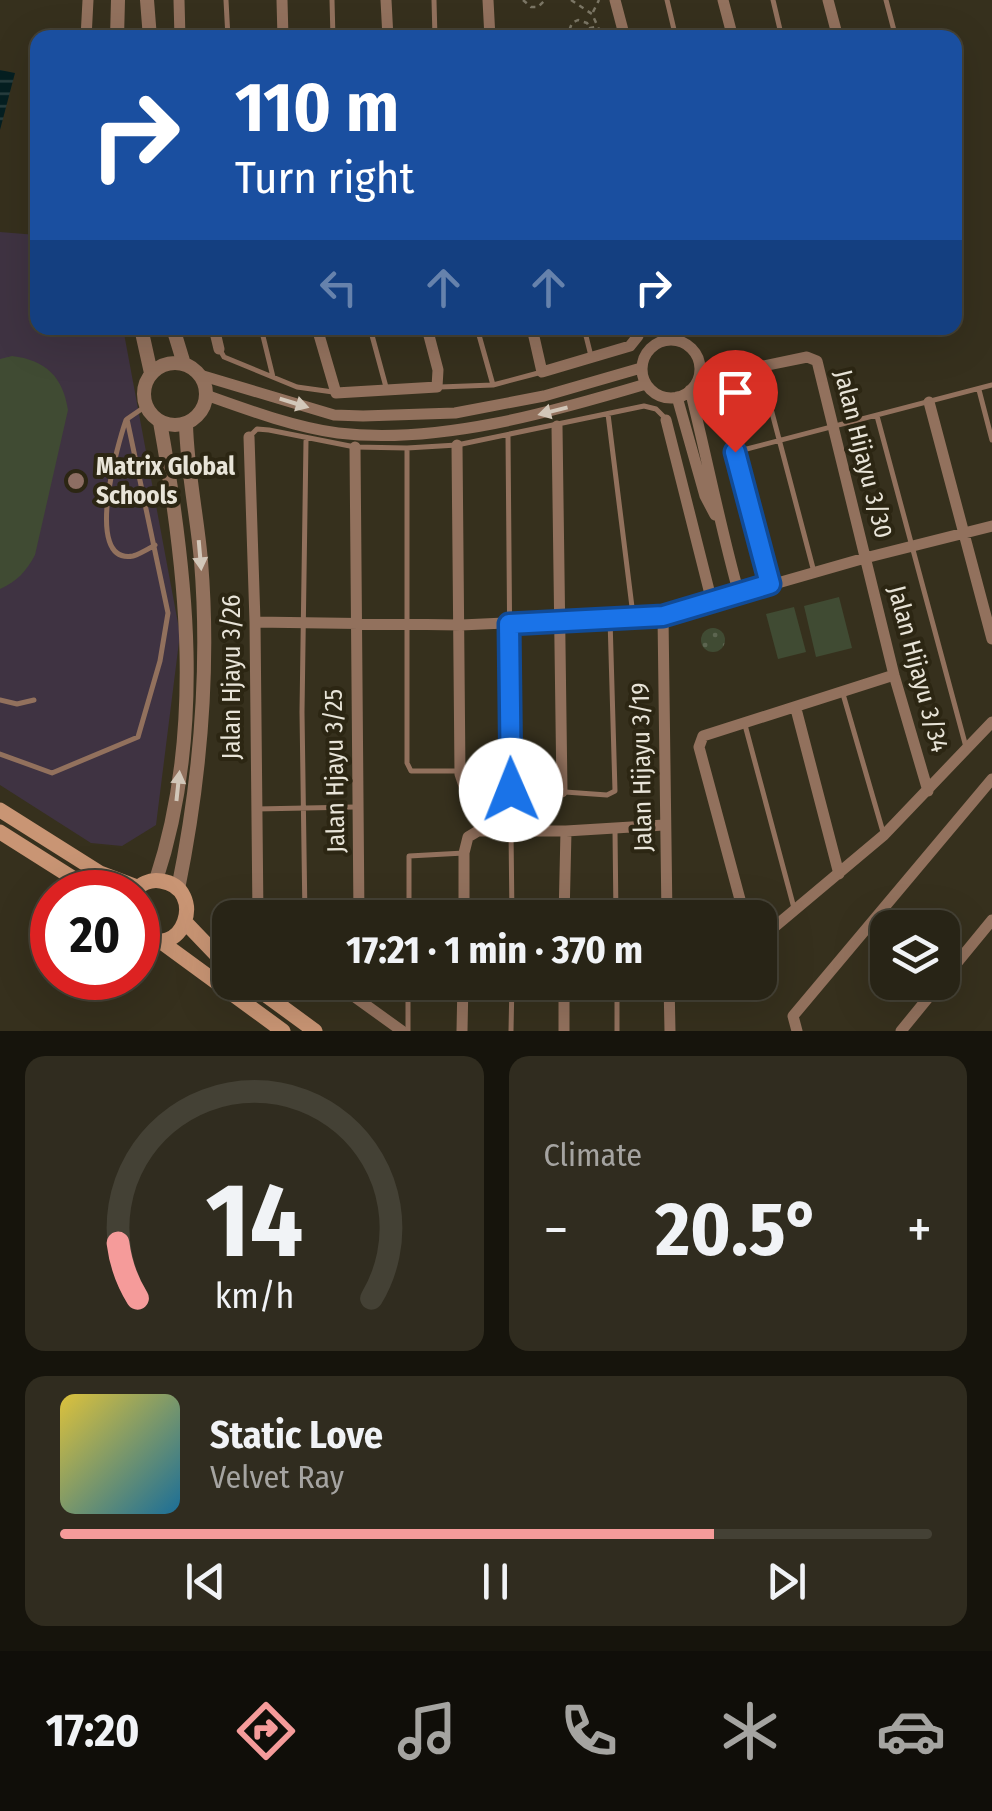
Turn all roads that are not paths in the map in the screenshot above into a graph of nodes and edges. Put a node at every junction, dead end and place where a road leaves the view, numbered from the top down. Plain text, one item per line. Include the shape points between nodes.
1 (88, 0) edge
2 (118, 0) edge
3 (146, 0) edge
4 (179, 0) edge
5 (226, 0) edge
6 (282, 0) edge
7 (332, 0) edge
8 (386, 0) edge
9 (434, 0) edge
10 (488, 0) edge
11 (615, 0) edge
12 (667, 0) edge
13 (723, 0) edge
14 (773, 0) edge
15 (828, 0) edge
16 (886, 0) edge
17 (86, 30) edge
18 (117, 30) edge
19 (149, 30) edge
20 (180, 30) edge
21 (228, 30) edge
22 (283, 30) edge
23 (333, 30) edge
24 (388, 30) edge
25 (435, 30) edge
26 (490, 30) edge
27 (623, 30) edge
28 (674, 30) edge
29 (731, 30) edge
30 (780, 30) edge
31 (836, 30) edge
32 (894, 30) edge
33 (143, 335) edge
34 (175, 335) edge
35 (216, 335) edge
36 (262, 335) edge
37 (319, 335) edge
38 (372, 335) edge
39 (429, 335) edge
40 (480, 335) edge
41 (534, 335) edge
42 (586, 335) edge
43 (638, 335) edge
44 (658, 335) edge
45 (683, 335) edge
46 (660, 342) junction
47 (686, 344) junction
48 (219, 349) joint
49 (592, 359) junction
50 (184, 364) junction
51 (760, 366) junction
52 (642, 368) junction
53 (542, 372) junction
54 (151, 373) junction
55 (200, 375) junction
56 (273, 377) junction
57 (646, 384) junction
58 (492, 385) junction
59 (992, 385) edge
60 (437, 387) junction
61 (978, 388) junction
62 (386, 390) junction
63 (690, 390) junction
64 (336, 392) junction
65 (206, 395) junction
66 (677, 397) junction
67 (929, 402) junction
68 (146, 406) junction
69 (608, 414) junction
70 (877, 416) junction
71 (127, 419) junction
72 (666, 420) joint
73 (160, 422) junction
74 (186, 424) junction
75 (557, 426) junction
76 (834, 428) junction
77 (508, 436) junction
78 (249, 437) joint
79 (306, 440) junction
80 (992, 440) edge
81 (780, 441) junction
82 (456, 445) junction
83 (355, 447) junction
84 (407, 448) junction
85 (735, 452) junction
86 (719, 524) junction
87 (992, 526) edge
88 (964, 534) junction
89 (154, 546) junction
90 (911, 546) junction
91 (866, 558) junction
92 (814, 572) junction
93 (770, 584) junction
94 (739, 594) junction
95 (712, 602) junction
96 (663, 616) junction
97 (634, 618) junction
98 (610, 619) junction
99 (255, 622) junction
100 (560, 622) junction
101 (305, 623) junction
102 (354, 624) junction
103 (509, 624) junction
104 (405, 625) junction
105 (461, 625) junction
106 (992, 640) edge
107 (894, 675) junction
108 (843, 693) junction
109 (0, 700) edge
110 (34, 700) dead end
111 (796, 709) junction
112 (992, 722) edge
113 (745, 724) junction
114 (966, 747) junction
115 (0, 754) edge
116 (460, 772) junction
117 (992, 779) edge
118 (511, 790) junction
119 (928, 791) junction
120 (562, 792) junction
121 (304, 807) junction
122 (358, 807) junction
123 (255, 808) junction
124 (0, 810) edge
125 (664, 825) junction
126 (615, 828) junction
127 (511, 831) junction
128 (0, 832) edge
129 (566, 832) junction
130 (884, 835) junction
131 (464, 853) junction
132 (60, 870) edge
133 (95, 870) edge
134 (159, 870) edge
135 (840, 874) junction
136 (160, 882) edge
137 (178, 889) junction
138 (258, 900) edge
139 (305, 900) edge
140 (358, 900) edge
141 (409, 900) edge
142 (464, 900) edge
143 (512, 900) edge
144 (564, 900) edge
145 (616, 900) edge
146 (666, 900) edge
147 (739, 900) edge
148 (795, 910) junction
149 (992, 920) edge
150 (185, 922) junction
151 (777, 923) edge
152 (160, 941) joint
153 (212, 950) edge
154 (960, 960) edge
155 (273, 1000) edge
156 (359, 1000) edge
157 (407, 1000) edge
158 (463, 1000) edge
159 (512, 1000) edge
160 (564, 1000) edge
161 (617, 1000) edge
162 (669, 1000) edge
163 (927, 1000) edge
164 (283, 1031) edge
165 (315, 1031) edge
166 (405, 1031) edge
167 (462, 1031) edge
168 (511, 1031) edge
169 (564, 1031) edge
170 (617, 1031) edge
171 (670, 1031) edge
172 (798, 1031) edge
173 (901, 1031) edge

1 - 17 street
2 - 18 street
3 - 19 street
4 - 20 street
5 - 21 lane
6 - 22 street
7 - 23 lane
8 - 24 street
9 - 25 lane
10 - 26 street
11 - 27 street
12 - 28 lane
13 - 29 street
14 - 30 lane
15 - 31 street
16 - 32 lane
33 - 54 street
34 - 50 street
35 - 48 street
36 - 56 lane
37 - 64 street
38 - 62 lane
39 - 60 street
40 - 58 lane
41 - 53 street
42 - 49 lane
43 - 49 street via 630,346
44 - 46 street
45 - 47 street
46 - 47 street
46 - 52 street via 646,353
47 - 63 street via 700,366
48 - 56 lane
49 - 53 street
50 - 54 street
50 - 55 street
51 - 76 street, Jalan Hijayu 3/30 via 798,357 817,361
51 - 81 lane
51 - 85 street via 734,372 726,382 722,405
55 -> 52 street via 334,415 364,416 454,413
52 - 57 street
53 - 58 lane
54 - 68 street
55 - 65 street
56 - 64 lane
57 -> 65 street via 552,412 456,430 366,434 253,412
57 - 66 street via 660,396
58 - 60 lane
59 - 61 lane
60 - 62 street
61 - 67 lane
61 - 80 lane
62 - 64 street
63 - 66 street
63 - 86 street
65 - 74 street
66 - 86 street
67 - 70 lane
67 - 88 street
68 - 71 lane
68 - 73 street
69 - 72 lane via 644,406
69 - 75 lane
69 - 97 lane
70 - 76 lane
70 - 90 lane
71 - 89 lane
71 - 89 lane via 115,454 106,528 113,547 125,555
72 - 95 street
73 - 74 street
134 -> 73 street via 178,793 187,630
74 -> 137 street via 204,655 198,780
75 - 77 lane
75 - 100 street
76 - 81 lane
76 - 91 street, Jalan Hijayu 3/30
77 - 82 lane
77 - 103 lane
78 - 79 lane via 269,430
78 - 99 street, Jalan Hjayu 3/26
79 - 83 lane
79 - 101 lane
81 - 85 lane
81 - 92 lane
82 - 84 lane
82 - 105 street
83 - 84 lane
83 - 102 street, Jalan Hjayu 3/25
84 - 104 lane
85 - 93 street
86 - 94 street
87 - 88 street
88 - 90 street
88 - 106 street
89 - 115 lane via 168,613 138,737 52,773
90 - 91 street
90 - 114 lane
91 - 92 street
91 - 107 street, Jalan Hijayu 3/34
92 - 93 street
93 - 94 street
94 - 95 street
95 - 96 street
96 - 97 street
96 - 125 street, Jalan Hijayu 3/19
97 - 98 street
98 - 100 street
98 - 120 lane via 614,790
99 - 101 street
99 - 123 street, Jalan Hjayu 3/26
100 - 103 street
100 - 120 street
101 - 102 street
101 - 121 lane
102 - 104 street
102 - 122 street, Jalan Hjayu 3/25
103 - 105 street
103 - 118 lane
104 - 105 street
104 - 116 lane via 408,769
105 - 116 street
107 - 108 street
107 - 119 street, Jalan Hijayu 3/34
108 - 111 street
108 - 130 lane
109 - 110 lane
111 - 113 street
111 - 135 street
112 - 114 street
113 - 147 street via 703,736 699,747
113 - 148 lane
114 - 119 street
116 - 118 street via 464,786
117 - 172 street via 793,1016
118 - 120 street
119 - 130 street
121 - 122 lane
121 - 123 lane
121 - 139 lane
122 - 140 street, Jalan Hjayu 3/25
123 - 138 street, Jalan Hjayu 3/26
124 - 133 main road
125 - 126 street
125 - 146 street, Jalan Hijayu 3/19
126 - 129 street
126 - 145 lane
127 - 129 street
127 - 131 street via 478,831 468,837
127 - 143 lane
128 - 132 main road
129 - 144 street
130 - 135 street
131 - 141 lane via 410,856
131 - 142 street
135 - 148 street
136 - 137 main road
137 - 150 main road
148 - 151 street
149 - 154 street
150 - 152 main road
150 - 153 main road
152 - 164 main road
155 - 165 main road
156 - 166 street
157 - 166 lane
158 - 167 street
159 - 168 lane
160 - 169 street
161 - 170 lane
162 - 171 street
163 - 173 street

